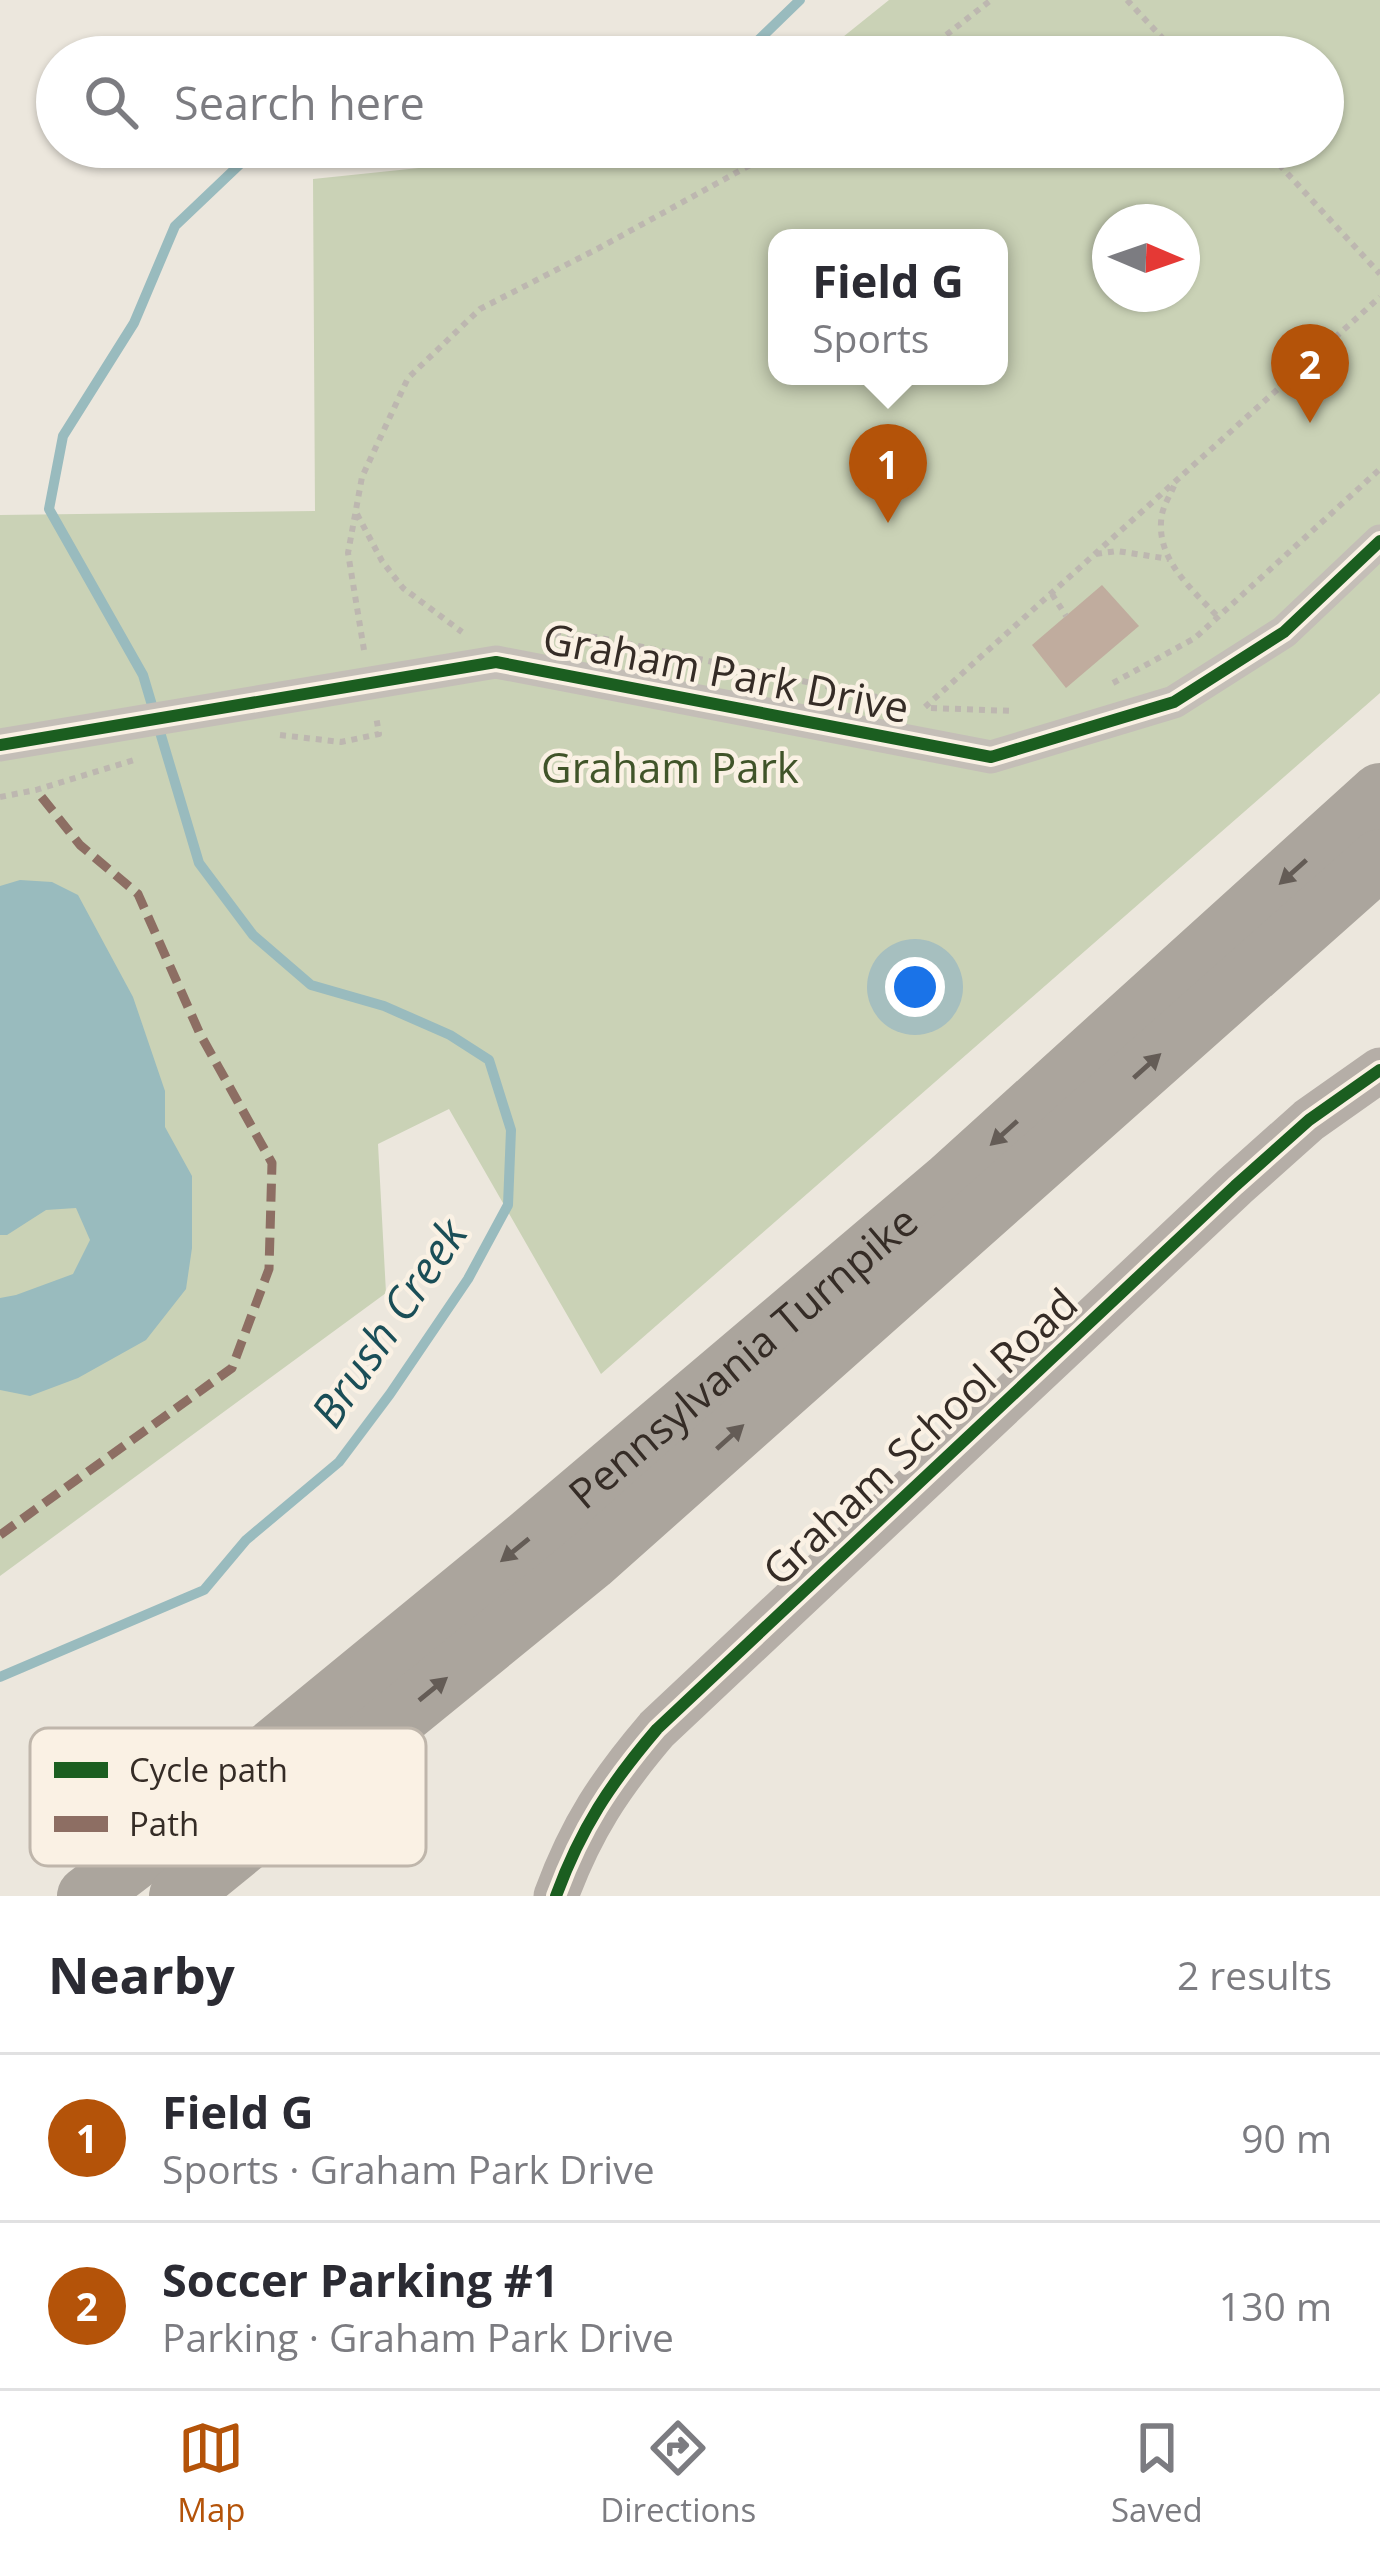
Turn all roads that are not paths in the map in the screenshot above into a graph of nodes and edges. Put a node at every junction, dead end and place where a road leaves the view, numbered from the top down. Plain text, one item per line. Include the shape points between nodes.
1 (1380, 541) edge
2 (0, 745) edge
3 (1380, 793) edge
4 (1380, 859) edge
5 (1380, 1070) edge
6 (299, 1728) edge
7 (385, 1728) edge
8 (126, 1866) edge
9 (216, 1866) edge
10 (86, 1896) edge
11 (179, 1896) edge
12 (556, 1896) edge

1 - 2 street, Graham Park Drive via 1284,632 1174,702 991,757 496,662
3 -> 6 highway, Pennsylvania Turnpike via 949,1183
7 -> 4 highway, Pennsylvania Turnpike via 590,1561
5 - 12 street, Graham School Road via 1235,1186 657,1729 594,1810
8 -> 10 highway, Pennsylvania Turnpike
11 -> 9 highway, Pennsylvania Turnpike

